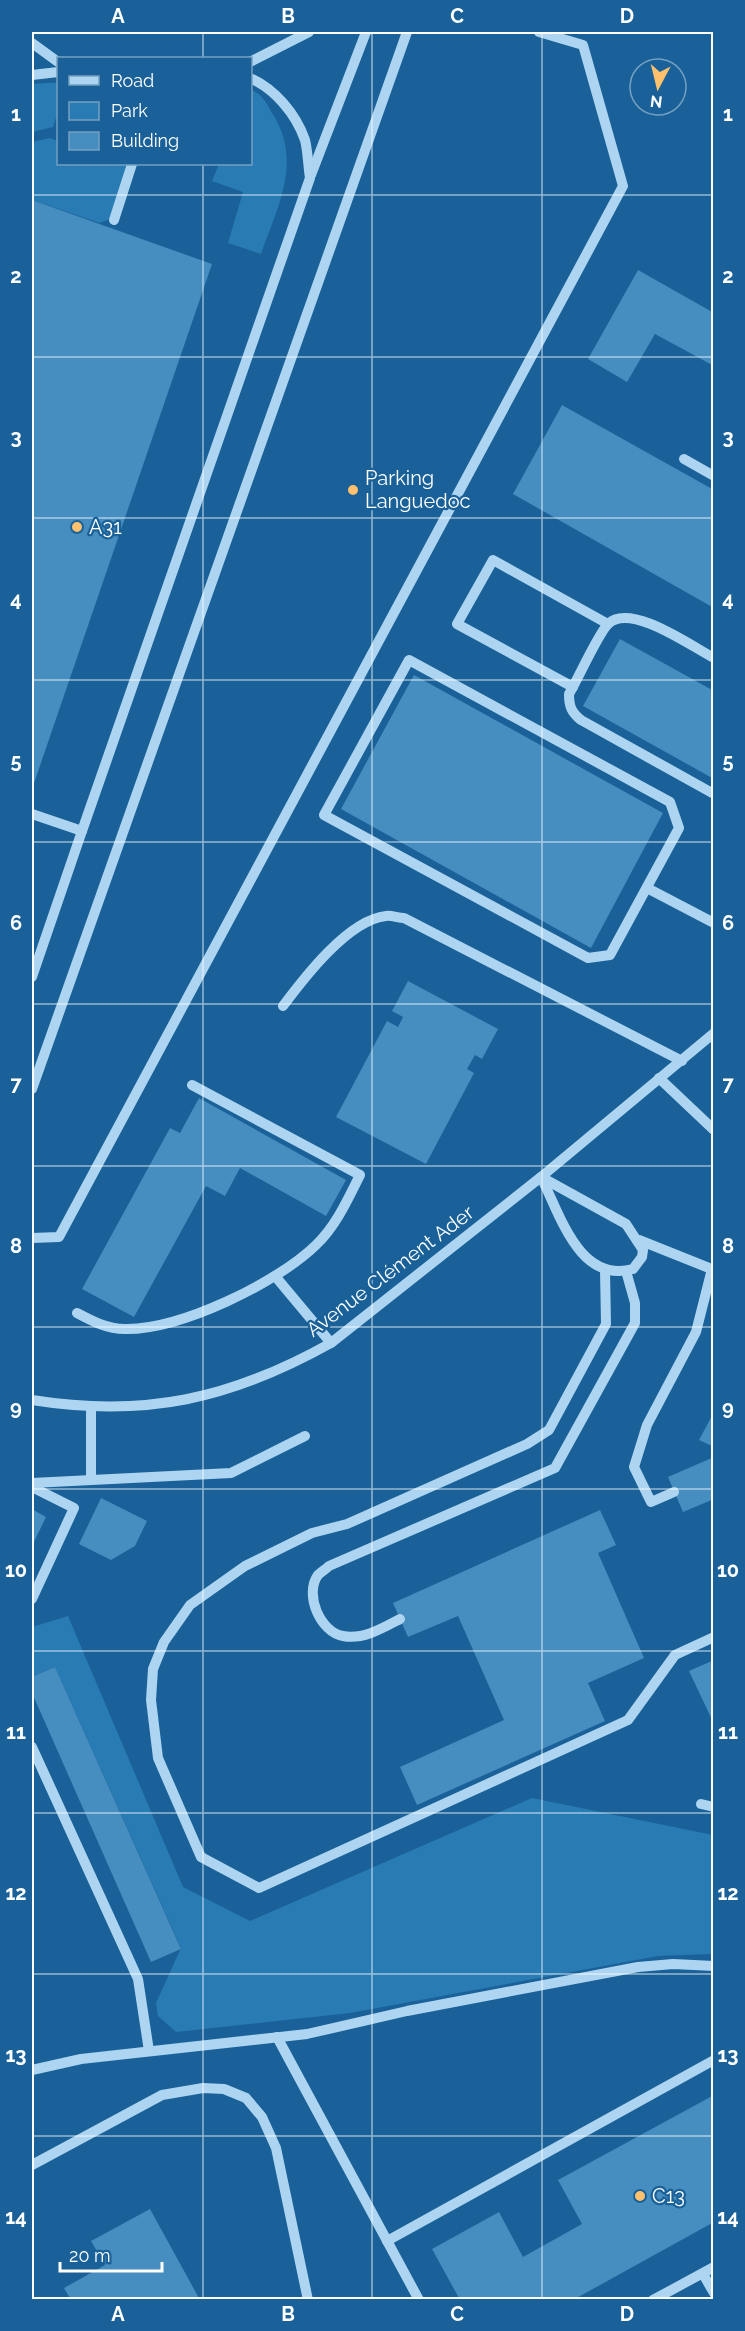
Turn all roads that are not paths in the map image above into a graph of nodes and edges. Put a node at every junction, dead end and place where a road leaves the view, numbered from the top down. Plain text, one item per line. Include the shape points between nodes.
1 (309, 32) edge
2 (366, 32) edge
3 (407, 32) edge
4 (539, 32) edge
5 (32, 43) edge
6 (57, 61) edge
7 (252, 61) edge
8 (57, 72) edge
9 (32, 75) edge
10 (252, 79) edge
11 (132, 165) edge
12 (310, 178) junction
13 (114, 220) dead end
14 (684, 459) dead end
15 (714, 476) edge
16 (608, 624) junction
17 (714, 658) edge
18 (573, 687) junction
19 (714, 794) edge
20 (32, 814) edge
21 (82, 831) junction
22 (647, 888) junction
23 (714, 923) edge
24 (32, 977) edge
25 (283, 1006) dead end
26 (714, 1033) edge
27 (682, 1061) junction
28 (659, 1078) junction
29 (192, 1085) dead end
30 (32, 1089) edge
31 (714, 1130) edge
32 (541, 1177) junction
33 (32, 1238) edge
34 (639, 1240) junction
35 (713, 1269) edge
36 (605, 1270) junction
37 (626, 1271) junction
38 (275, 1276) junction
39 (77, 1313) dead end
40 (331, 1343) junction
41 (32, 1400) edge
42 (91, 1407) junction
43 (305, 1436) dead end
44 (91, 1480) junction
45 (32, 1485) edge
46 (674, 1492) dead end
47 (32, 1599) edge
48 (400, 1619) dead end
49 (714, 1637) edge
50 (32, 1747) edge
51 (701, 1804) dead end
52 (714, 1806) edge
53 (714, 1966) edge
54 (277, 2037) junction
55 (149, 2051) junction
56 (714, 2060) edge
57 (32, 2070) edge
58 (32, 2165) edge
59 (387, 2241) junction
60 (714, 2267) edge
61 (702, 2274) junction
62 (714, 2293) edge
63 (308, 2300) edge
64 (419, 2300) edge
65 (653, 2300) edge

1 - 7 street
2 - 12 street
3 - 30 street
4 - 33 street via 584,45 623,186 59,1237
5 - 6 street
8 - 9 street
10 - 12 street via 286,106 305,140
11 - 13 street
12 - 21 street
14 - 15 street
16 - 17 street via 637,617
16 - 18 street
16 - 18 street via 493,560 457,624
18 - 19 street via 569,694 570,709 581,720
20 - 21 street
21 - 24 street
22 - 22 street via 610,955 588,958 324,815 409,660 670,802 680,828
22 - 23 street
25 - 27 street via 317,963 370,921 387,916 404,918
26 - 27 street, Avenue Clément Ader
27 - 28 street, Avenue Clément Ader
28 - 31 street
28 - 32 street, Avenue Clément Ader
29 - 38 street via 360,1175 318,1244
32 - 34 street via 617,1218
32 - 36 street via 582,1255
32 - 40 street, Avenue Clément Ader
34 - 35 street
34 - 37 street via 642,1257 633,1269
35 - 46 street via 696,1332 647,1425 634,1467 651,1502
36 - 37 street
36 - 49 street via 606,1324 549,1430 527,1444 379,1510 292,1542 245,1566 190,1605 164,1642 153,1669 151,1700 158,1758 201,1857 259,1888 628,1720 675,1655
37 - 48 street via 635,1303 635,1323 555,1468 329,1566 318,1576 313,1599 323,1621 335,1634 364,1635
38 - 39 street via 216,1306 164,1324 124,1329 96,1323
38 - 40 street
40 - 42 street, Avenue Clément Ader via 218,1393 170,1404
41 - 42 street, Avenue Clément Ader
42 - 44 street
43 - 44 street via 231,1473
44 - 45 street
45 - 47 street via 74,1508
50 - 55 street via 138,1979
51 - 52 street
53 - 54 street via 638,1967
54 - 55 street
54 - 59 street
55 - 57 street via 81,2059
56 - 59 street
58 - 63 street via 162,2095 203,2088 234,2092 254,2107 271,2133
59 - 64 street
60 - 61 street
61 - 62 street
61 - 65 street

